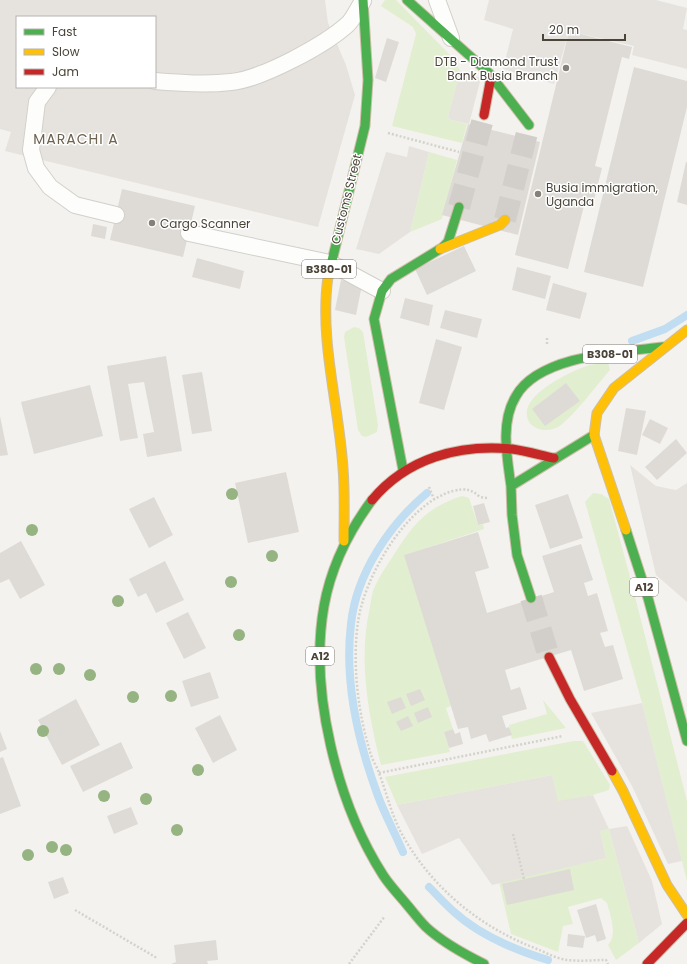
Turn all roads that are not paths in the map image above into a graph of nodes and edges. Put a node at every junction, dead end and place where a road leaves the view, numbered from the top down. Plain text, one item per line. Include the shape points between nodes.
1 (407, 0) edge
2 (437, 0) edge
3 (363, 1) edge
4 (451, 38) junction
5 (490, 75) junction
6 (156, 81) edge
7 (47, 88) edge
8 (484, 115) tunnel mouth
9 (529, 125) dead end
10 (459, 207) tunnel mouth
11 (116, 215) dead end
12 (505, 220) dead end
13 (189, 233) dead end
14 (443, 247) junction
15 (330, 263) junction
16 (382, 290) junction
17 (687, 330) edge
18 (663, 347) junction
19 (614, 388) joint
20 (594, 435) junction
21 (506, 449) junction
22 (554, 458) junction
23 (403, 470) junction
24 (511, 486) junction
25 (344, 541) junction
26 (531, 598) tunnel mouth
27 (549, 657) tunnel mouth
28 (687, 741) edge
29 (687, 915) edge
30 (687, 923) edge
31 (484, 964) edge
32 (647, 964) edge

1 - 4 highway
2 - 4 lane
3 - 6 lane via 349,23 318,46 265,72 232,82
3 - 15 highway, Customs Street / B380-01 via 368,80 365,126
4 - 5 highway
5 - 8 highway
5 - 9 highway
7 - 11 lane via 37,102 36,109 31,150 36,168 50,187 75,205
10 - 14 highway via 448,242
12 - 14 highway via 500,225
13 - 15 lane
14 - 16 highway via 391,279
15 - 16 lane
15 - 25 highway, Customs Street / B380-01 via 325,306 343,468
16 - 23 highway via 374,319
17 - 18 highway, B308-01
18 - 19 highway, B308-01
18 - 21 highway, B308-01 via 582,359 534,377 516,394 510,410
19 - 20 highway, A12 via 597,414
20 - 22 highway
20 - 28 highway, A12 via 648,598
21 - 22 highway, A12
21 - 23 highway, A12 via 461,450
21 - 24 highway
22 - 24 highway
23 - 25 highway, A12 via 374,496
24 - 26 highway via 517,555
25 - 31 highway, A12 via 326,593 319,651 326,728 337,773 353,818 384,876 426,926 471,958
27 - 29 highway via 623,791 667,885
30 - 32 highway

